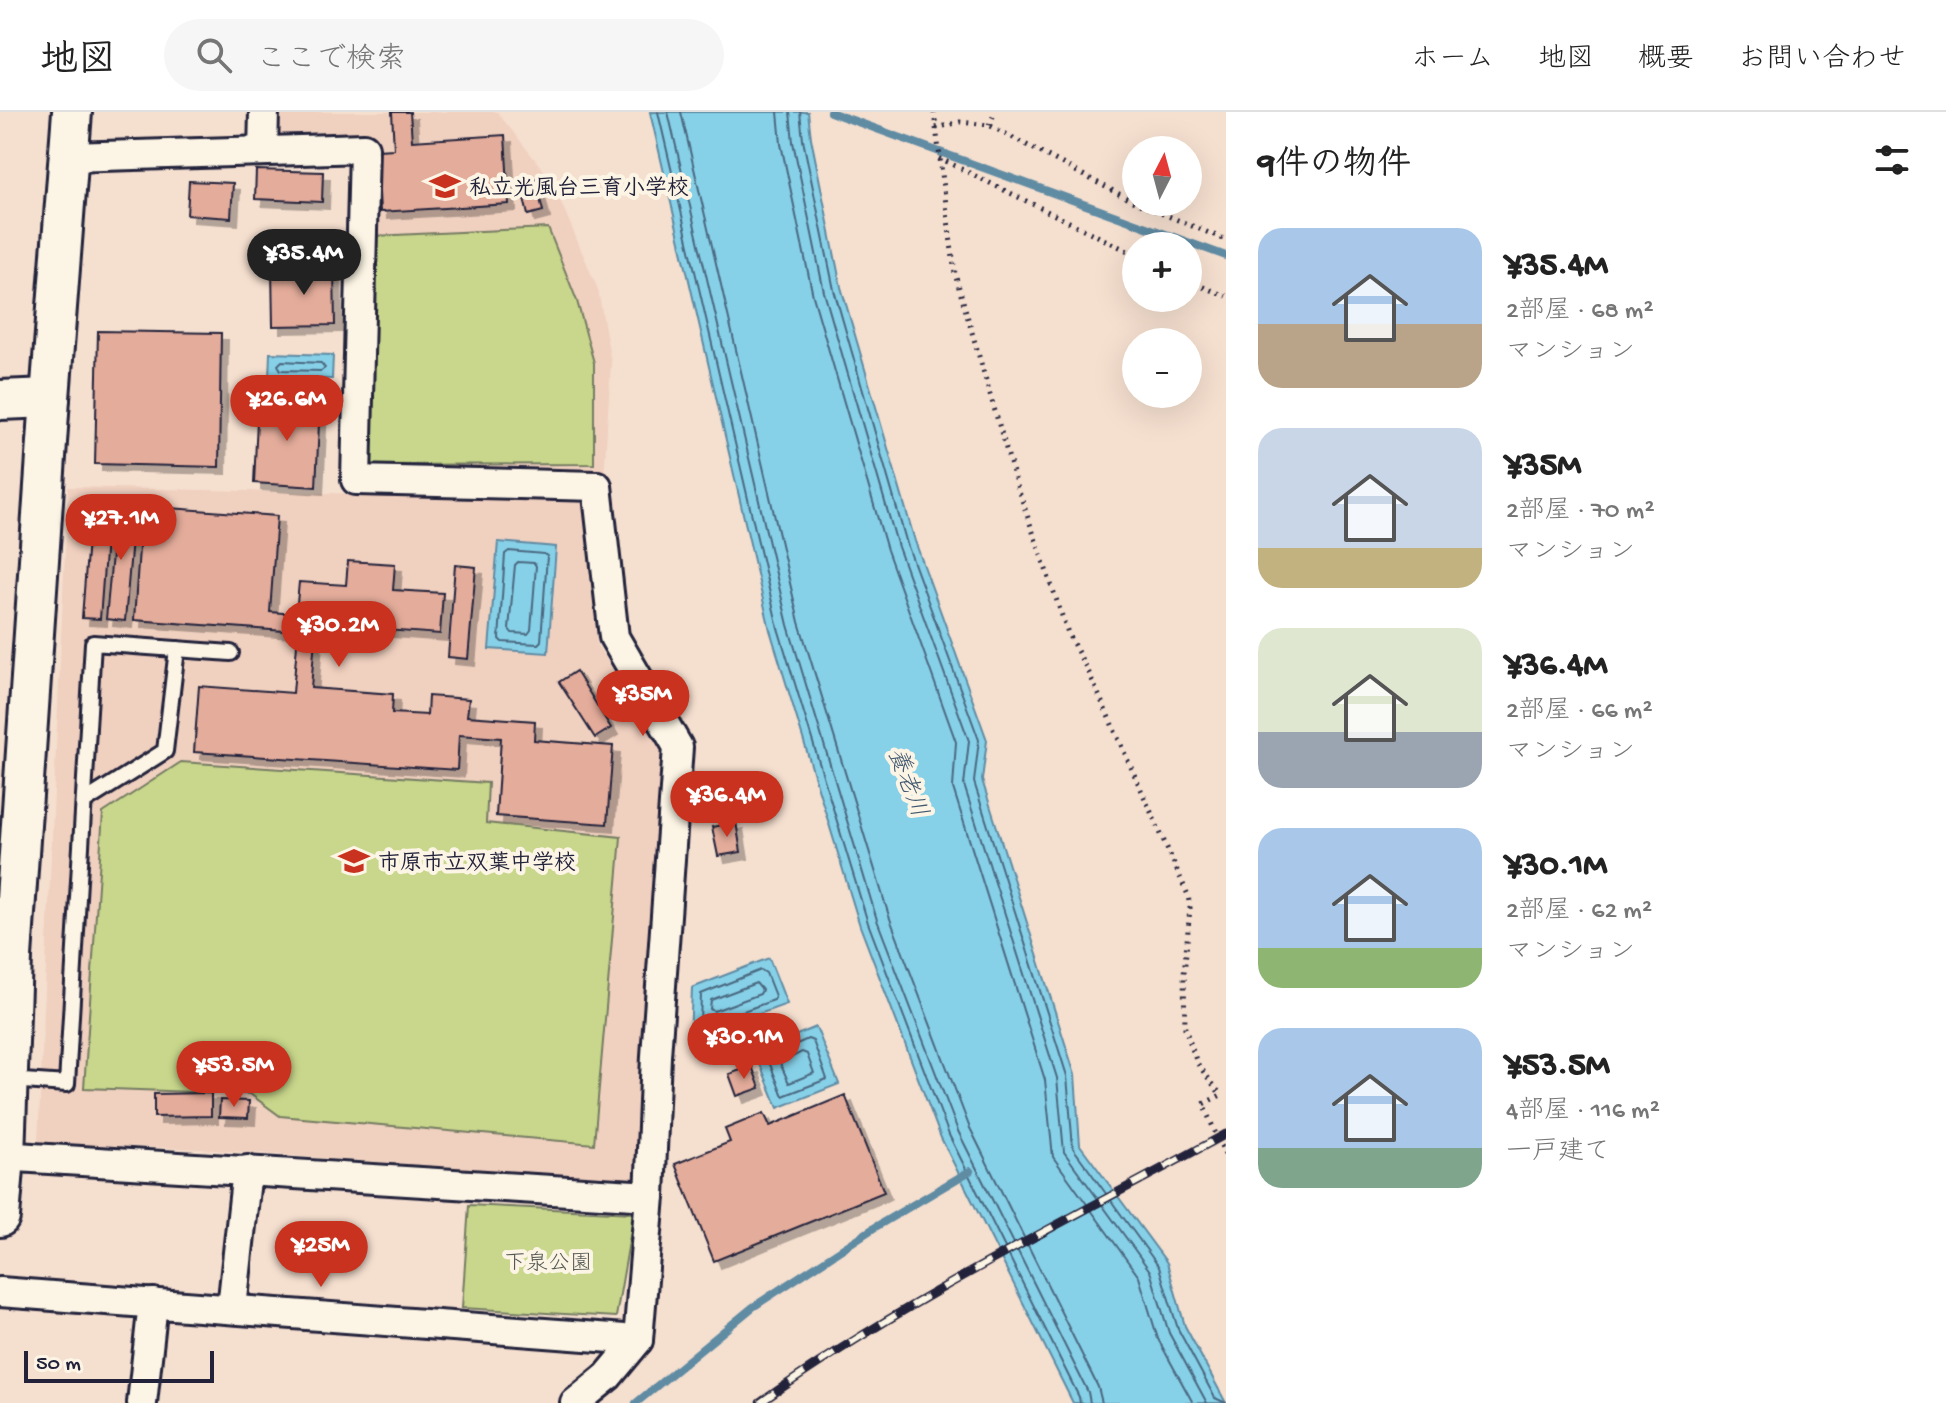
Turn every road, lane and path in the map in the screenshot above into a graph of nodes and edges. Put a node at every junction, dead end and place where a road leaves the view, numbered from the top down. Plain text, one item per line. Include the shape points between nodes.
1 (72, 112) edge
2 (264, 112) edge
3 (934, 112) edge
4 (995, 112) edge
5 (989, 125) junction
6 (936, 128) junction
7 (263, 151) junction
8 (70, 157) junction
9 (938, 157) junction
10 (1226, 240) edge
11 (1122, 248) edge
12 (1202, 287) edge
13 (1226, 296) edge
14 (50, 398) junction
15 (0, 400) edge
16 (177, 649) junction
17 (231, 653) dead end
18 (84, 802) junction
19 (6, 957) edge
20 (8, 1080) junction
21 (2, 1156) edge
22 (1226, 1157) edge
23 (247, 1170) junction
24 (650, 1196) junction
25 (0, 1217) edge
26 (0, 1292) edge
27 (153, 1303) junction
28 (232, 1308) junction
29 (638, 1340) junction
30 (142, 1403) edge
31 (575, 1403) edge

1 - 8 street
2 - 7 street
3 - 6 path
4 - 5 path
5 - 6 path via 960,122
5 - 10 path via 1132,201
6 - 9 path
7 - 8 street
7 - 24 street via 364,148 356,480 597,486 614,637 678,747
8 - 14 street
9 - 11 path
9 - 22 path via 955,274 1016,483 1069,636 1188,895 1185,1028 1197,1063 1221,1095 1203,1104
12 - 13 path
14 - 15 street
14 - 19 street
16 - 17 lane
16 - 18 lane via 165,751
16 - 18 lane via 93,643
18 - 20 lane via 67,1084
19 - 20 street
20 - 21 street
21 - 23 street
21 - 25 street
23 - 24 street
23 - 28 street
24 - 29 street
26 - 27 street
27 - 28 street
27 - 30 street
28 - 29 street
29 - 31 street via 608,1376

